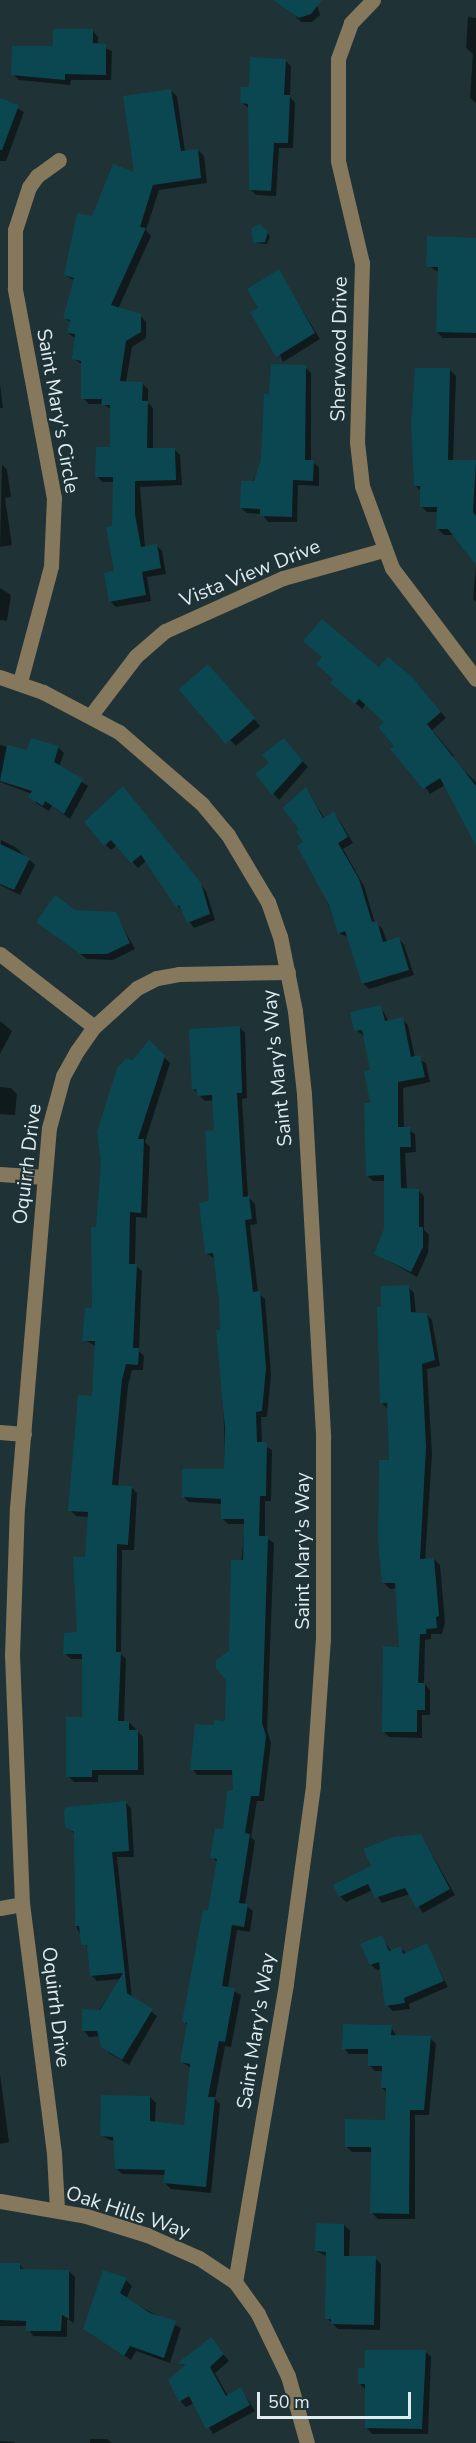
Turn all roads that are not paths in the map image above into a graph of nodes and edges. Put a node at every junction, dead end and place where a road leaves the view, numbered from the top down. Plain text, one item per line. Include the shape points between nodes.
1 (373, 0) edge
2 (59, 160) dead end
3 (383, 550) junction
4 (0, 677) edge
5 (476, 679) edge
6 (20, 682) junction
7 (90, 715) junction
8 (0, 954) edge
9 (288, 972) junction
10 (94, 1027) junction
11 (0, 1174) edge
12 (44, 1177) junction
13 (0, 1432) edge
14 (24, 1434) junction
15 (6, 1655) edge
16 (22, 1904) junction
17 (0, 1908) edge
18 (0, 2201) edge
19 (57, 2209) junction
20 (235, 2282) junction
21 (307, 2443) edge

1 - 3 street, Sherwood Drive via 351,23 340,46 337,139 341,182 362,263 359,465 368,510
2 - 6 street, Saint Mary's Circle via 37,176 29,188 15,230 15,289 54,498 51,566
3 - 5 street, Sherwood Drive via 402,585
3 - 7 street, Vista View Drive via 284,578 165,631 136,656
4 - 6 street
6 - 7 street
7 - 9 street, Saint Mary's Way via 119,732 173,775 228,835 268,902
8 - 10 street
9 - 10 street, Oquirrh Drive via 179,974 158,978 129,994
9 - 20 street, Saint Mary's Way via 304,1094 322,1425 323,1638 313,1786 291,1949
10 - 12 street, Oquirrh Drive via 60,1084 49,1128
11 - 12 street
12 - 14 street, Oquirrh Drive
13 - 14 street
14 - 15 street, Oquirrh Drive
15 - 16 street, Oquirrh Drive
16 - 17 street
16 - 19 street, Oquirrh Drive via 54,2153
18 - 19 street, Oak Hills Way
19 - 20 street, Oak Hills Way via 174,2246
20 - 21 street via 258,2314 288,2376

